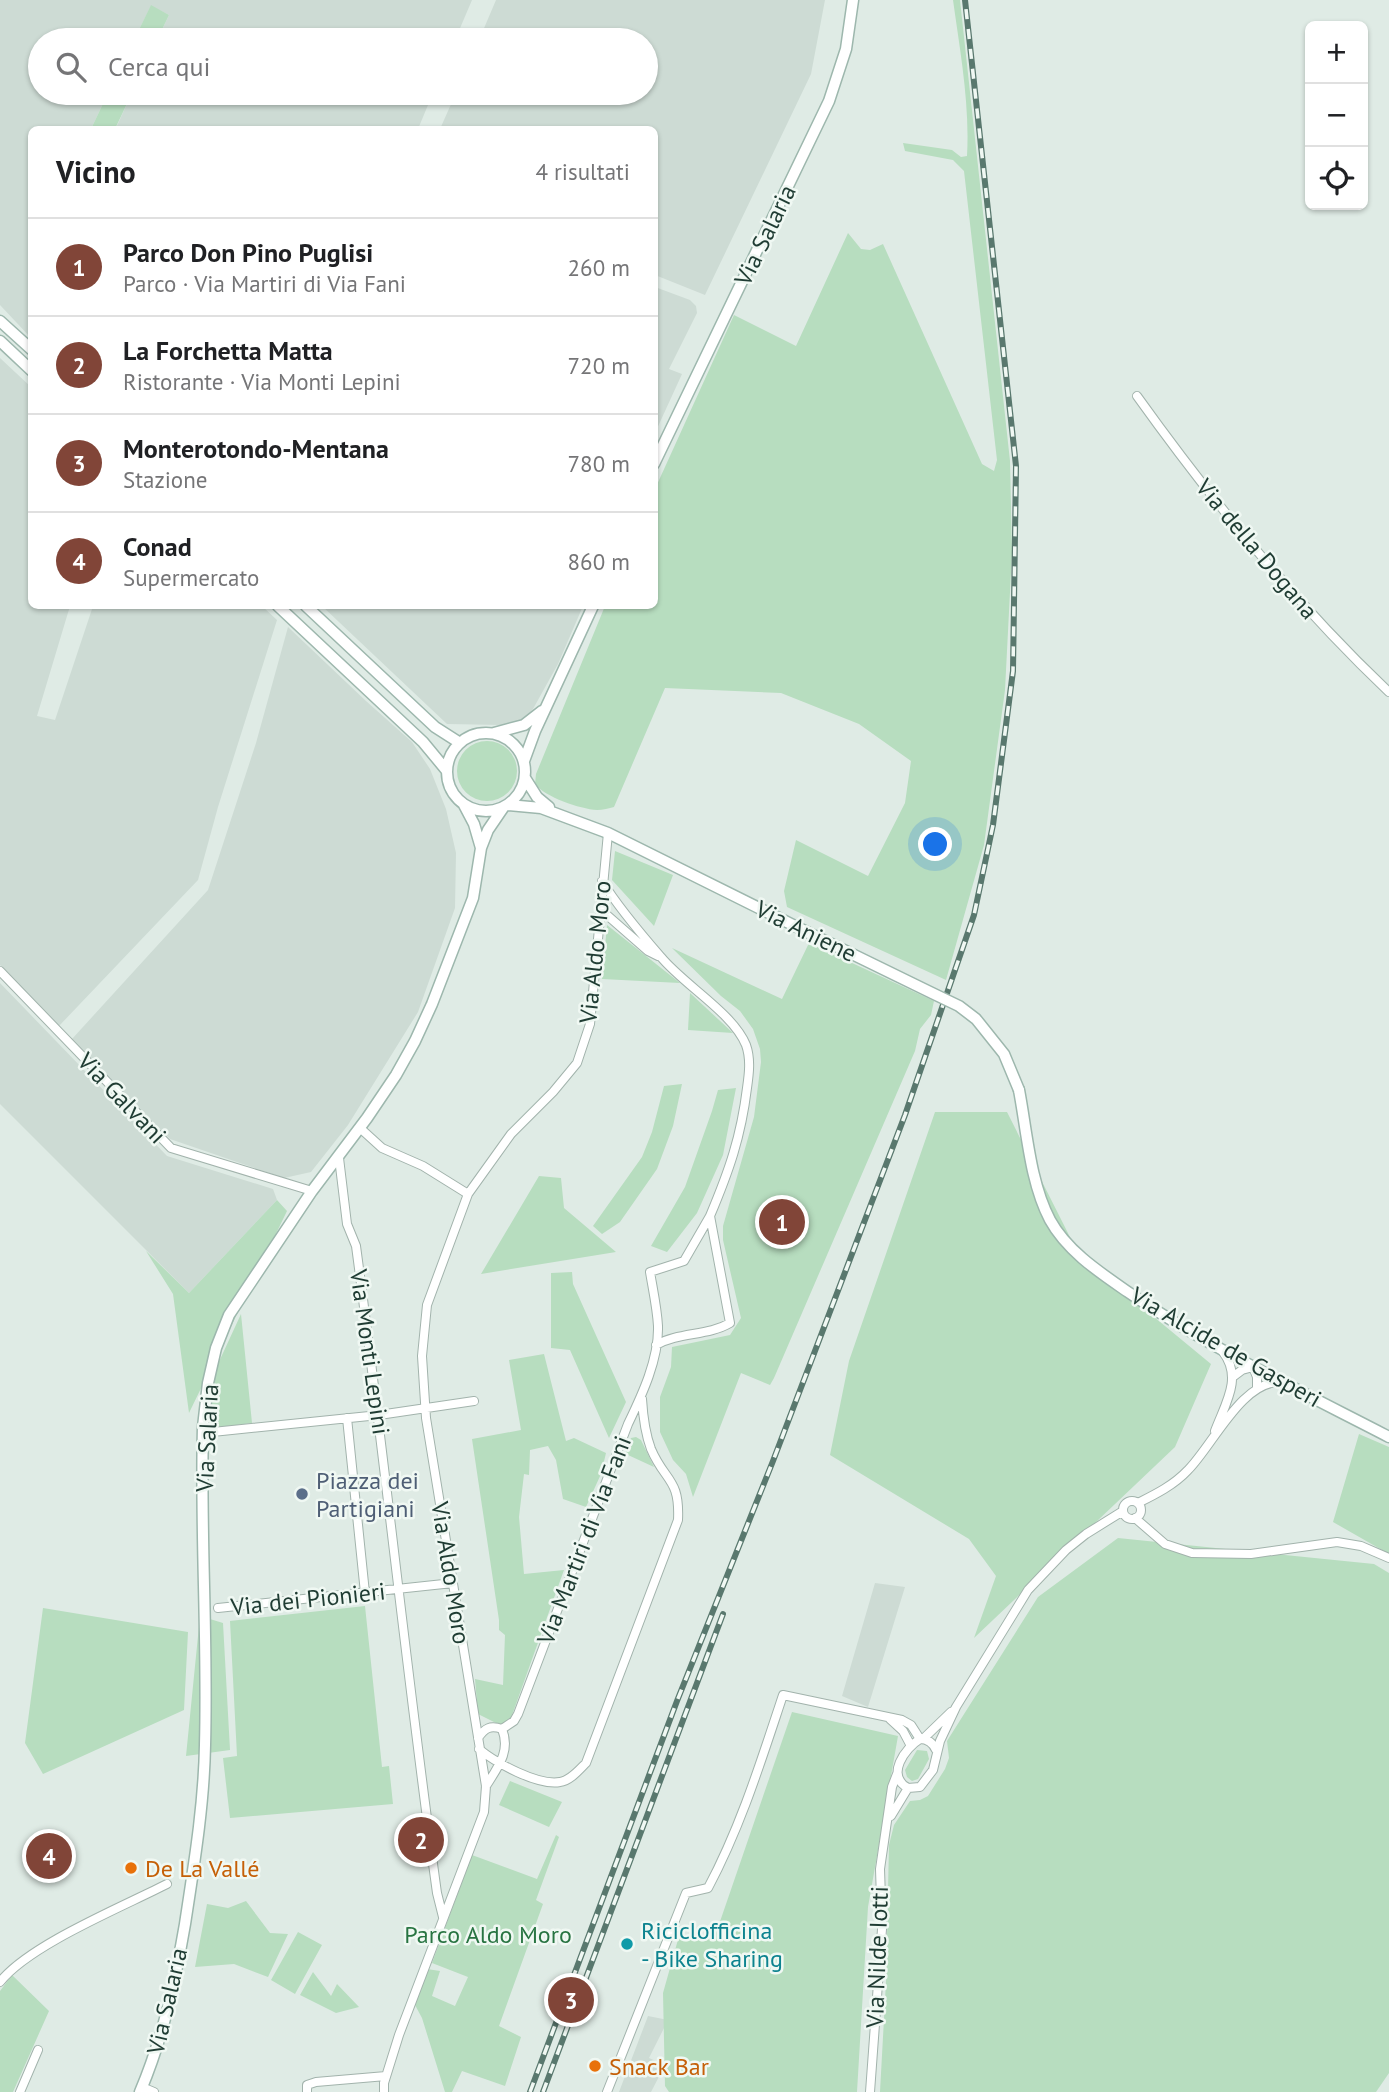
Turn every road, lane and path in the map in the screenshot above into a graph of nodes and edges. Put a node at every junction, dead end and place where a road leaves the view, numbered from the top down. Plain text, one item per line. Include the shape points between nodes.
1 (853, 0) edge
2 (0, 321) edge
3 (0, 341) edge
4 (28, 346) edge
5 (28, 367) edge
6 (1137, 396) dead end
7 (658, 456) edge
8 (281, 609) edge
9 (309, 609) edge
10 (592, 609) edge
11 (1389, 692) edge
12 (550, 701) junction
13 (491, 733) junction
14 (460, 743) junction
15 (524, 761) junction
16 (447, 771) junction
17 (525, 778) junction
18 (464, 805) junction
19 (506, 806) junction
20 (557, 813) junction
21 (608, 833) junction
22 (481, 848) junction
23 (602, 881) junction
24 (600, 908) junction
25 (661, 957) junction
26 (0, 971) edge
27 (1019, 1090) joint
28 (360, 1128) junction
29 (339, 1158) junction
30 (312, 1191) junction
31 (468, 1194) junction
32 (710, 1216) junction
33 (656, 1345) junction
34 (1221, 1350) junction
35 (1253, 1367) junction
36 (1234, 1376) junction
37 (1283, 1383) junction
38 (1257, 1387) junction
39 (642, 1396) junction
40 (474, 1401) dead end
41 (425, 1408) junction
42 (379, 1415) junction
43 (347, 1418) junction
44 (203, 1433) junction
45 (1213, 1436) junction
46 (1389, 1437) edge
47 (1138, 1503) junction
48 (1123, 1511) junction
49 (1135, 1518) junction
50 (1389, 1558) edge
51 (453, 1583) junction
52 (398, 1589) junction
53 (365, 1593) junction
54 (218, 1608) dead end
55 (956, 1707) junction
56 (472, 1710) junction
57 (890, 1719) junction
58 (493, 1726) junction
59 (502, 1729) junction
60 (478, 1738) junction
61 (922, 1739) junction
62 (911, 1746) junction
63 (479, 1749) junction
64 (936, 1750) junction
65 (500, 1764) junction
66 (897, 1774) junction
67 (486, 1786) junction
68 (908, 1788) junction
69 (888, 1822) junction
70 (167, 1884) dead end
71 (444, 1918) junction
72 (0, 1982) edge
73 (38, 2050) dead end
74 (386, 2076) junction
75 (141, 2089) edge
76 (20, 2092) edge
77 (154, 2092) edge
78 (307, 2092) edge
79 (384, 2092) edge
80 (607, 2092) edge
81 (870, 2092) edge

1 - 7 main road, Via Salaria via 846,49 829,102
2 - 4 main road
3 - 5 main road
6 - 11 street, Via della Dogana via 1273,570 1348,654
8 - 16 main road, Via Salaria via 423,742
9 - 14 main road via 435,727
10 - 12 main road
12 - 13 main road via 524,725
12 - 15 main road
13 - 14 main road
13 - 15 main road via 512,742
14 - 16 main road
15 - 17 main road
16 - 18 main road, Via Salaria via 454,796
17 - 19 main road, Via Salaria via 516,798
17 - 20 main road, Via Aniene via 537,797
18 - 19 main road via 477,811
18 - 22 main road, Via Salaria
19 - 20 main road, Via Aniene via 532,806
19 - 22 main road, Via Salaria
20 - 21 main road, Via Aniene
21 - 23 street, Via Aldo Moro
21 - 27 main road, Via Aniene, bridge via 959,1006 976,1019 1004,1054
22 - 28 main road, Via Salaria via 473,898 432,1004 396,1075
23 - 24 street, Via Aldo Moro
23 - 25 street
24 - 25 street
24 - 31 street, Via Aldo Moro via 590,1024 577,1063 511,1134
25 - 32 street, Via Martiri di Via Fani via 733,1024 747,1048 741,1132
26 - 30 street, Via Galvani via 171,1148
27 - 34 main road, Via Alcide de Gasperi via 1041,1197 1060,1234 1096,1270
28 - 29 main road, Via Salaria
28 - 31 street via 382,1148 424,1166
29 - 30 main road, Via Salaria
29 - 42 street, Via Monti Lepini
30 - 44 main road, Via Salaria via 229,1315 210,1371
31 - 41 street, Via Aldo Moro via 427,1305 422,1356
32 - 33 street, Via Martiri di Via Fani via 684,1261 650,1272
32 - 33 street via 730,1323
33 - 39 street, Via Martiri di Via Fani
34 - 35 main road, Via Alcide de Gasperi
34 - 36 street
35 - 36 street
35 - 37 main road, Via Alcide de Gasperi
35 - 38 street
36 - 45 street
37 - 38 street
37 - 46 main road, Via Alcide de Gasperi
38 - 45 street
39 - 59 street, Via Martiri di Via Fani via 518,1714
39 - 65 street via 652,1449 676,1486 678,1520 586,1763 561,1783 538,1780
40 - 41 street
41 - 42 street
41 - 51 street, Via Aldo Moro
42 - 43 street
42 - 52 street, Via Monti Lepini
43 - 44 street
43 - 53 street
44 - 75 main road, Via Salaria via 205,1747 198,1844 169,2005
45 - 47 street via 1182,1476
47 - 48 street via 1128,1502
47 - 49 street via 1141,1511
48 - 49 street
48 - 55 street, Via Nilde Iotti via 1075,1542 1037,1579
49 - 50 street via 1167,1545 1198,1554 1251,1554 1337,1542
51 - 52 street
51 - 56 street, Via Aldo Moro
52 - 53 street, Via dei Pionieri
52 - 71 street, Via Monti Lepini via 433,1865
53 - 54 street, Via dei Pionieri
55 - 61 street, Via Nilde Iotti
55 - 64 street, Via Nilde Iotti
56 - 58 street
56 - 60 street, Via Aldo Moro
57 - 61 street via 911,1725
57 - 62 street
57 - 80 street via 783,1695 728,1850 708,1888 686,1894
58 - 59 street
58 - 60 street
59 - 65 street via 507,1741
60 - 63 street, Via Aldo Moro
61 - 62 street
61 - 64 street
62 - 66 street
63 - 65 street
63 - 67 street, Via Aldo Moro
64 - 68 street, Via Nilde Iotti via 937,1760 928,1779 920,1787
65 - 67 street
66 - 68 street
66 - 69 street, Via Nilde Iotti
67 - 71 street, Via Aldo Moro via 484,1812
68 - 69 street, Via Nilde Iotti
69 - 81 street, Via Nilde Iotti via 880,1869 882,1930
70 - 72 street via 54,1942 10,1969
71 - 74 street, Via Aldo Moro
73 - 76 street
74 - 78 street via 316,2081 307,2085
74 - 79 street, Via Aldo Moro
75 - 77 street

